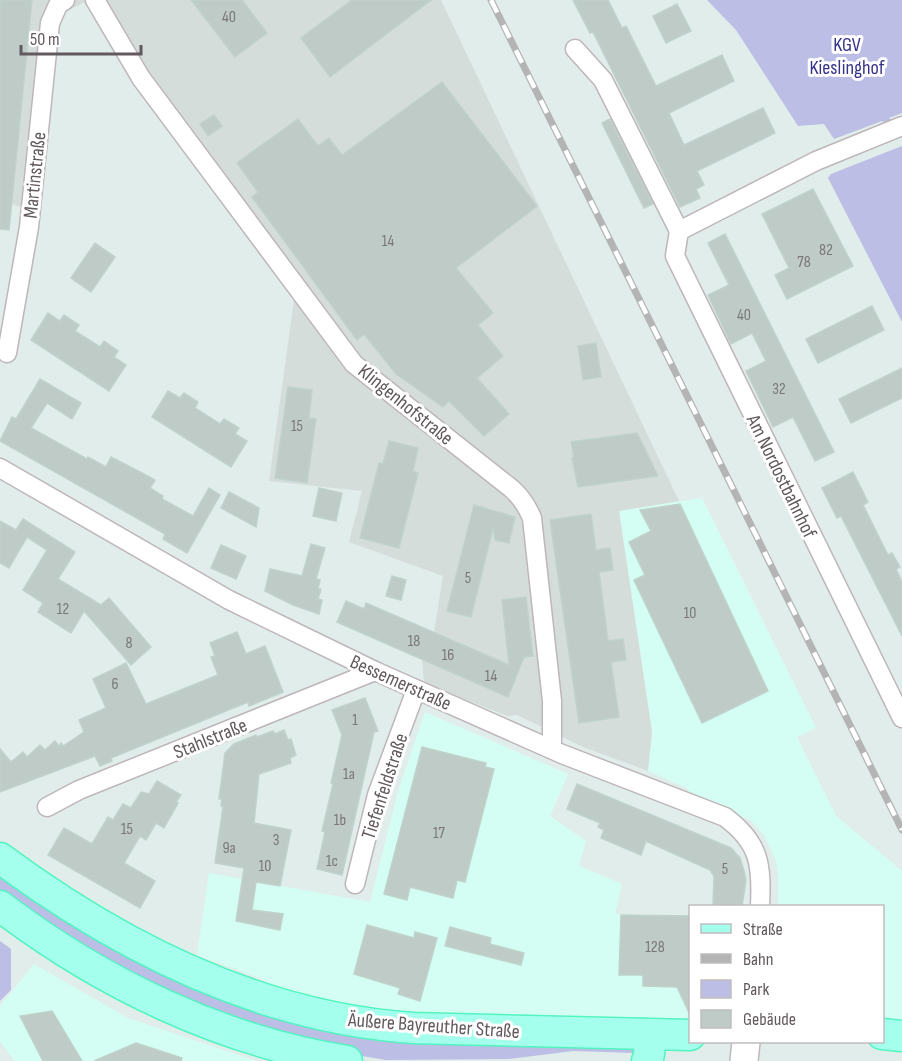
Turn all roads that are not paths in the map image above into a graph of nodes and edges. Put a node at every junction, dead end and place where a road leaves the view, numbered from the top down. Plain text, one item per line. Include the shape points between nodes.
1 (65, 0) edge
2 (95, 0) edge
3 (575, 49) dead end
4 (902, 126) edge
5 (679, 231) junction
6 (7, 353) dead end
7 (0, 468) edge
8 (375, 671) junction
9 (416, 690) junction
10 (902, 718) edge
11 (552, 749) junction
12 (47, 807) dead end
13 (0, 858) edge
14 (355, 884) dead end
15 (760, 905) edge
16 (0, 906) edge
17 (884, 1034) edge
18 (689, 1035) edge
19 (902, 1036) edge
20 (746, 1043) edge
21 (645, 1047) edge
22 (302, 1057) edge
23 (347, 1061) edge
24 (744, 1061) edge

1 - 6 street, Martinstraße via 58,5 50,24 28,227
2 - 11 street, Klingenhofstraße via 141,78 354,364 512,489 528,508 552,701
3 - 5 street via 603,80
4 - 5 street via 816,161
5 - 10 street, Am Nordostbahnhof via 675,256
7 - 8 street, Bessemerstraße via 229,600
8 - 9 street, Bessemerstraße
8 - 12 street, Stahlstraße via 79,790
9 - 11 street, Bessemerstraße
9 - 14 street, Tiefenfeldstraße via 377,795
11 - 15 street, Bessemerstraße via 725,817 743,830 758,859
13 - 21 main road, Äußere Bayreuther Straße via 70,906 149,951 225,984 295,1008 399,1027
16 - 22 main road via 67,953 134,990 218,1028
17 - 19 main road
18 - 21 main road, Äußere Bayreuther Straße
20 - 24 main road
22 - 23 main road

